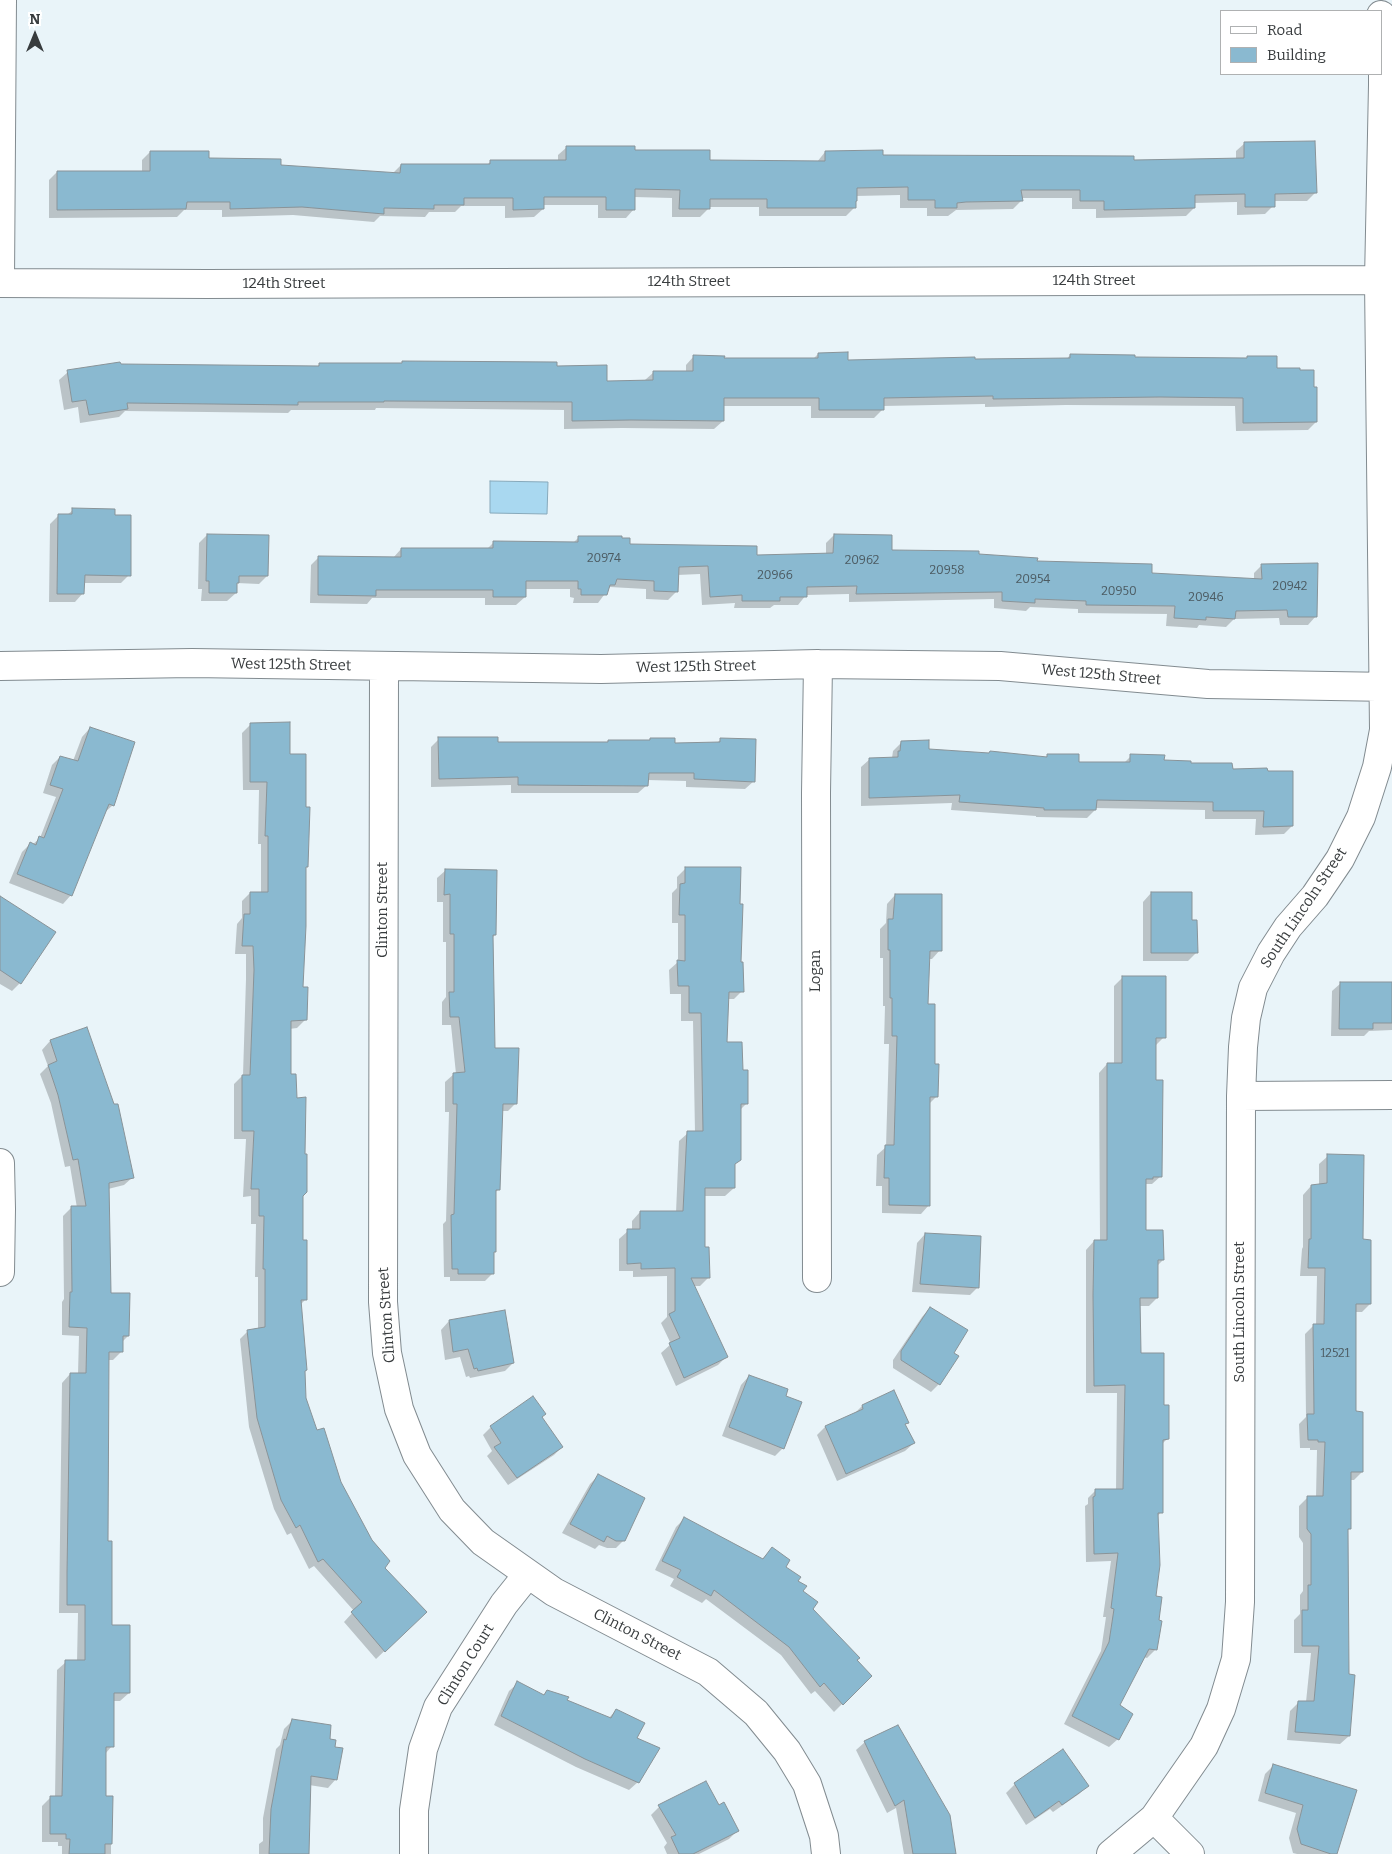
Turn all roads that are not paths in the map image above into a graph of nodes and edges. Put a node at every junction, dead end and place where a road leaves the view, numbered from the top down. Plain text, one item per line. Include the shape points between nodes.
1 (2, 0) edge
2 (1382, 22) edge
3 (0, 279) edge
4 (1379, 280) junction
5 (0, 283) edge
6 (818, 664) junction
7 (0, 666) edge
8 (384, 667) junction
9 (1388, 687) edge
10 (1392, 1095) edge
11 (1241, 1096) junction
12 (0, 1162) edge
13 (0, 1272) edge
14 (816, 1278) dead end
15 (528, 1574) junction
16 (1154, 1818) junction
17 (414, 1854) edge
18 (826, 1854) edge
19 (1111, 1854) edge
20 (1190, 1854) edge

1 - 3 street
2 - 4 street, South Lincoln Street
4 - 5 street, 124th Street
4 - 9 street, South Lincoln Street
6 - 8 street, West 125th Street via 601,669
6 - 9 street, West 125th Street via 1000,666 1208,684
6 - 14 street, Logan
7 - 8 street, West 125th Street via 192,663
8 - 15 street, Clinton Street via 382,1302 387,1353 399,1409 417,1455 452,1510 483,1542
9 - 11 street, South Lincoln Street via 1377,767 1361,817 1340,860 1316,896 1288,927 1253,988 1246,1018
10 - 11 street
11 - 16 street, South Lincoln Street via 1240,1602 1236,1659 1212,1732
12 - 13 street
15 - 17 street, Clinton Court via 504,1604 438,1707 423,1749 414,1810
15 - 18 street, Clinton Street via 554,1592 708,1672 756,1713 787,1751 807,1784 824,1836
16 - 19 street, South Lincoln Street
16 - 20 street

